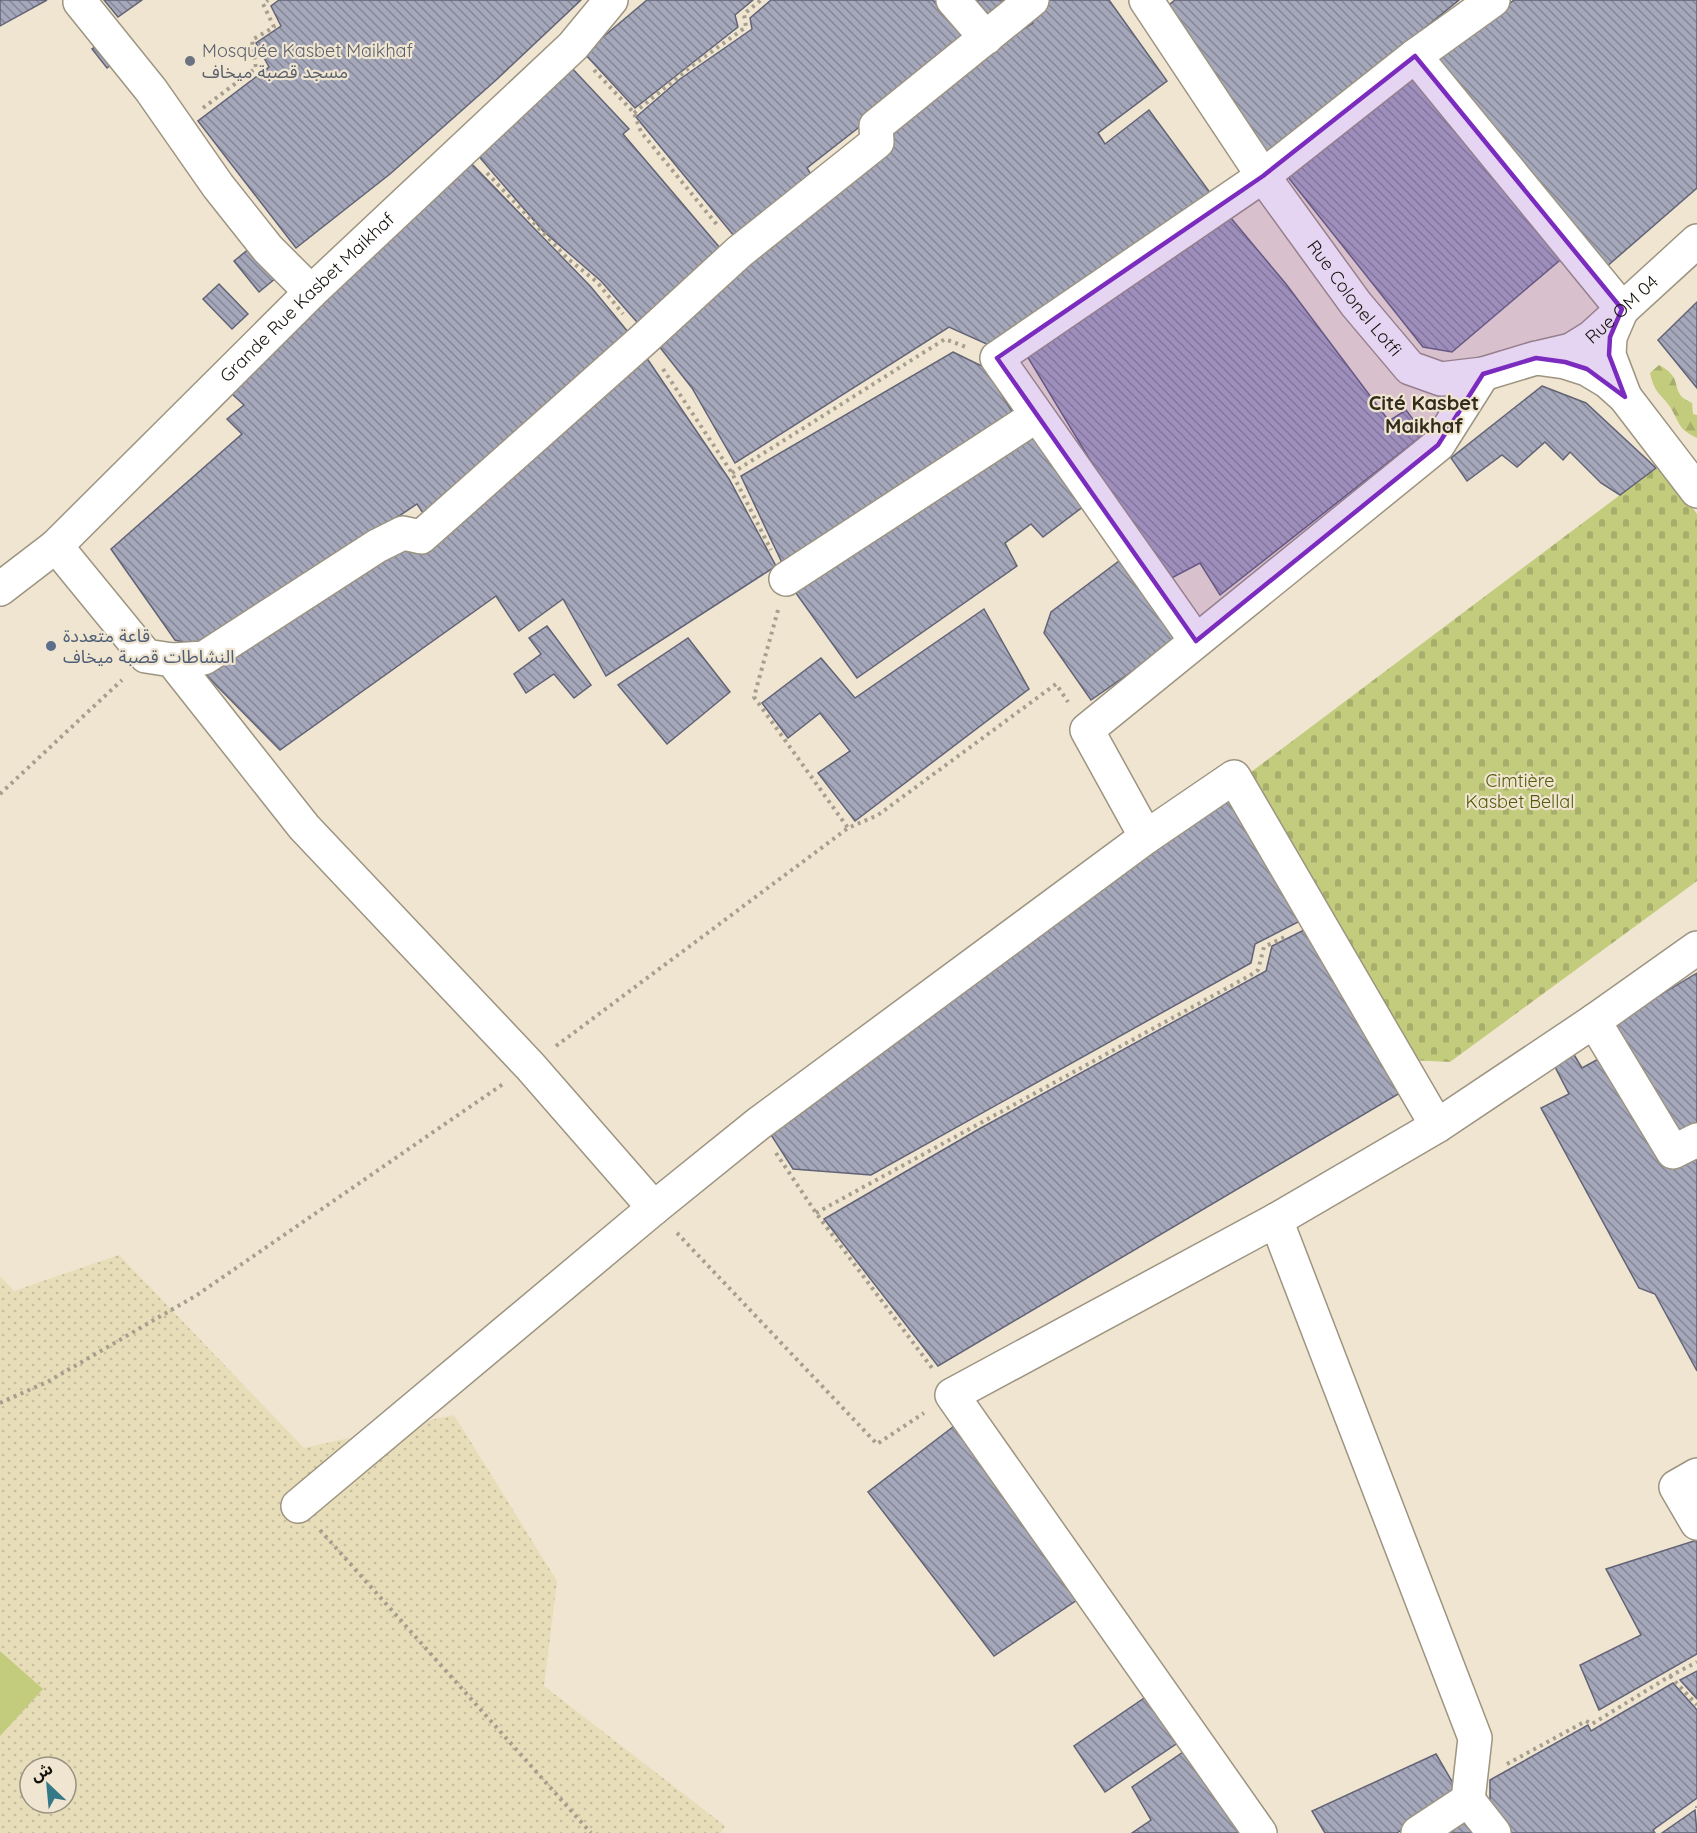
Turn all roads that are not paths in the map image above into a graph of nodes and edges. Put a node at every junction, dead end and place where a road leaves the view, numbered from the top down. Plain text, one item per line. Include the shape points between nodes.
1 (82, 0) edge
2 (612, 0) edge
3 (953, 0) edge
4 (1032, 0) edge
5 (1493, 0) edge
6 (1146, 1) edge
7 (986, 38) junction
8 (1415, 56) junction
9 (1263, 176) junction
10 (1697, 241) edge
11 (310, 292) junction
12 (1622, 309) junction
13 (1536, 358) junction
14 (1483, 374) junction
15 (1625, 397) junction
16 (1036, 416) junction
17 (1697, 491) edge
18 (56, 546) junction
19 (786, 579) road end
20 (0, 590) edge
21 (1196, 640) junction
22 (159, 658) junction
23 (1146, 837) junction
24 (1697, 948) edge
25 (1594, 1021) junction
26 (1437, 1126) junction
27 (1697, 1140) edge
28 (654, 1208) junction
29 (1276, 1220) junction
30 (1697, 1475) edge
31 (298, 1506) road end
32 (1697, 1523) edge
33 (1469, 1792) junction
34 (1260, 1833) edge
35 (1418, 1833) edge
36 (1494, 1833) edge

1 - 11 street via 218,186 268,249
2 - 11 street, Grande Rue Kasbet Maikhaf via 573,46
3 - 7 street
4 - 7 street
5 - 8 street
6 - 9 street, Rue Colonel Lotfi
7 - 22 street via 876,126 877,142 739,252 421,537 403,532 377,546 204,658
8 - 9 street
8 - 12 street
9 - 14 street, Rue Colonel Lotfi via 1356,304 1410,368 1441,379
9 - 16 street via 997,358
10 - 12 street, Rue OM 04
11 - 18 street, Grande Rue Kasbet Maikhaf
12 - 13 street, Rue OM 04 via 1592,337 1571,350
12 - 15 street via 1610,337 1609,355
13 - 14 street, Rue Colonel Lotfi
13 - 15 street, Rue Colonel Lotfi via 1587,369
14 - 21 street via 1438,445
15 - 17 street, Rue Colonel Lotfi
16 - 19 street
16 - 21 street
18 - 20 street, Grande Rue Kasbet Maikhaf
18 - 22 street
21 - 23 street via 1087,730
22 - 28 street via 303,827 530,1066
23 - 26 street via 1234,777
23 - 28 street via 758,1124
24 - 25 street
25 - 26 street
25 - 27 street via 1673,1152
26 - 29 street
28 - 31 street
29 - 33 street via 1475,1738
29 - 34 street via 952,1395
30 - 32 street via 1676,1487
33 - 35 street
33 - 36 street

